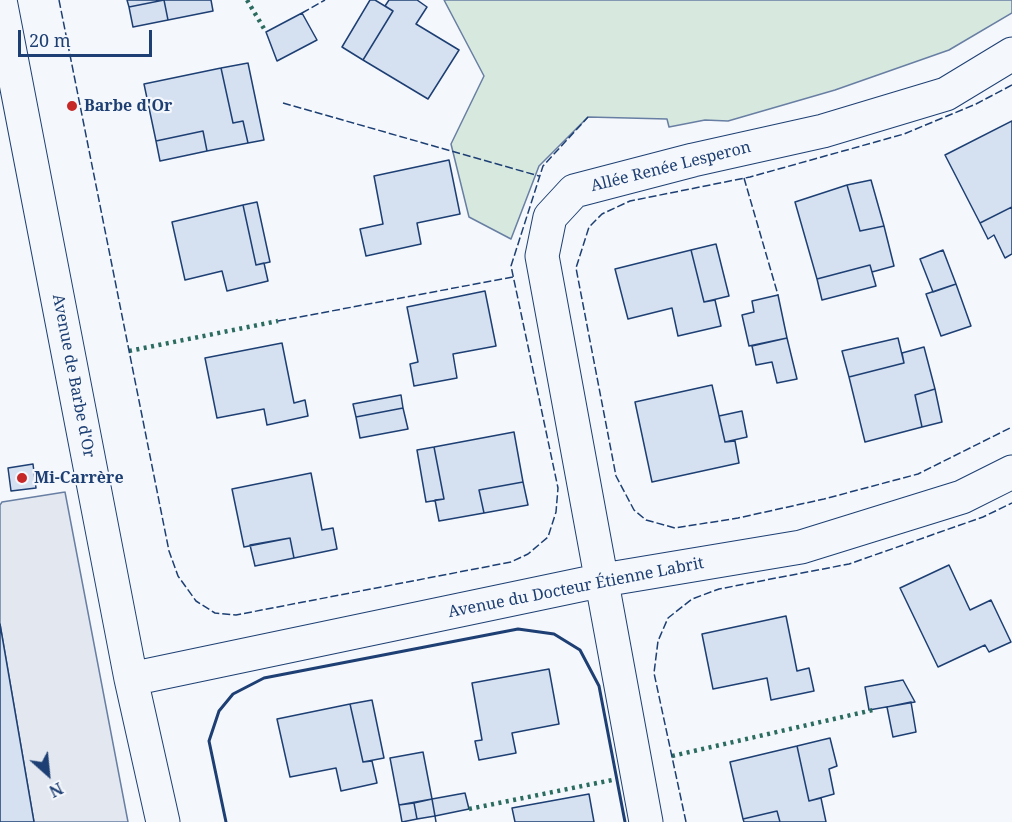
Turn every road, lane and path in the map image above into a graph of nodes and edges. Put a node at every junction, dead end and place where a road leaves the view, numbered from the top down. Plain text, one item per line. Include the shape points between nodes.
1 (0, 0) edge
2 (1012, 54) edge
3 (1012, 472) edge
4 (603, 580) junction
5 (131, 679) junction
6 (163, 822) edge
7 (646, 822) edge

1 - 5 street, Avenue de Barbe d'Or
2 - 4 street, Allée Renée Lesperon via 946,94 823,131 574,191 550,217 542,256
3 - 4 street, Avenue du Docteur Étienne Labrit via 962,497 801,547
4 - 5 street, Avenue du Docteur Étienne Labrit
4 - 7 street, Allée Renée Lesperon
5 - 6 street, Avenue de Barbe d'Or

